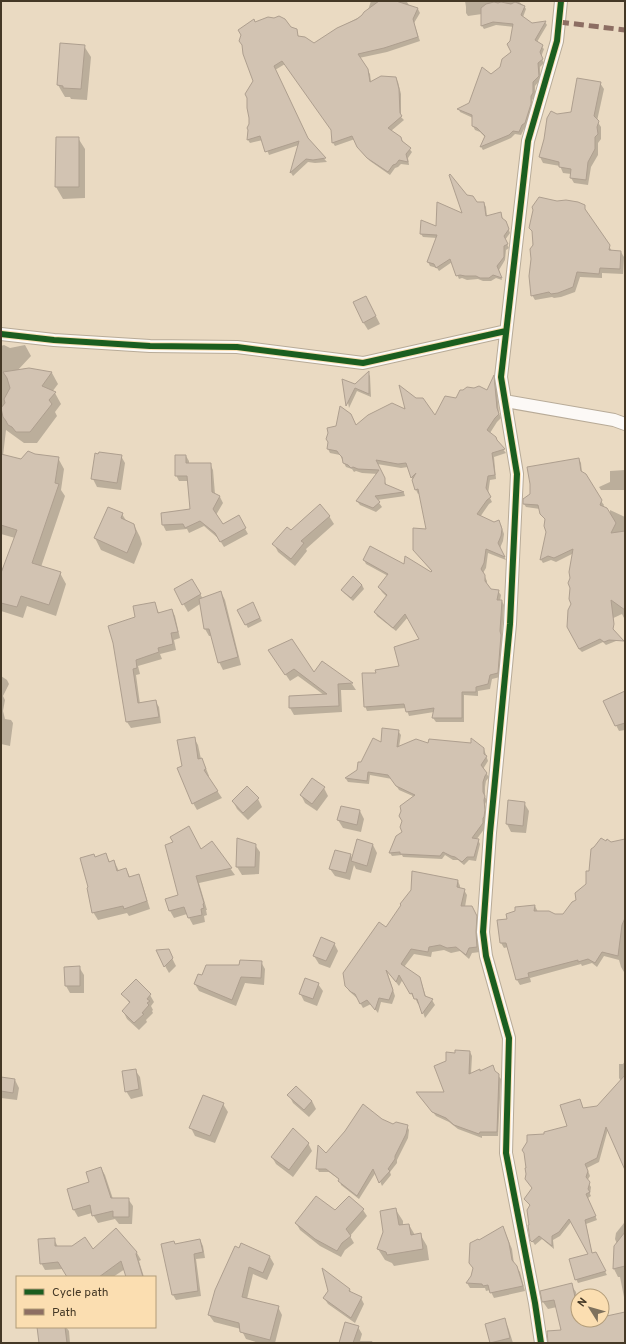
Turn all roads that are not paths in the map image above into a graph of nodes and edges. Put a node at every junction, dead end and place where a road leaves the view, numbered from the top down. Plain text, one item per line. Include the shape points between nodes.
1 (561, 1) edge
2 (506, 331) junction
3 (1, 334) edge
4 (505, 401) junction
5 (625, 424) edge
6 (541, 1343) edge

1 - 2 street via 557,42 528,142
2 - 3 street via 363,363 237,347 150,346
2 - 4 street via 501,377
4 - 5 street
4 - 6 street via 517,474 510,624 483,932 486,956 509,1038 506,1153 536,1303

